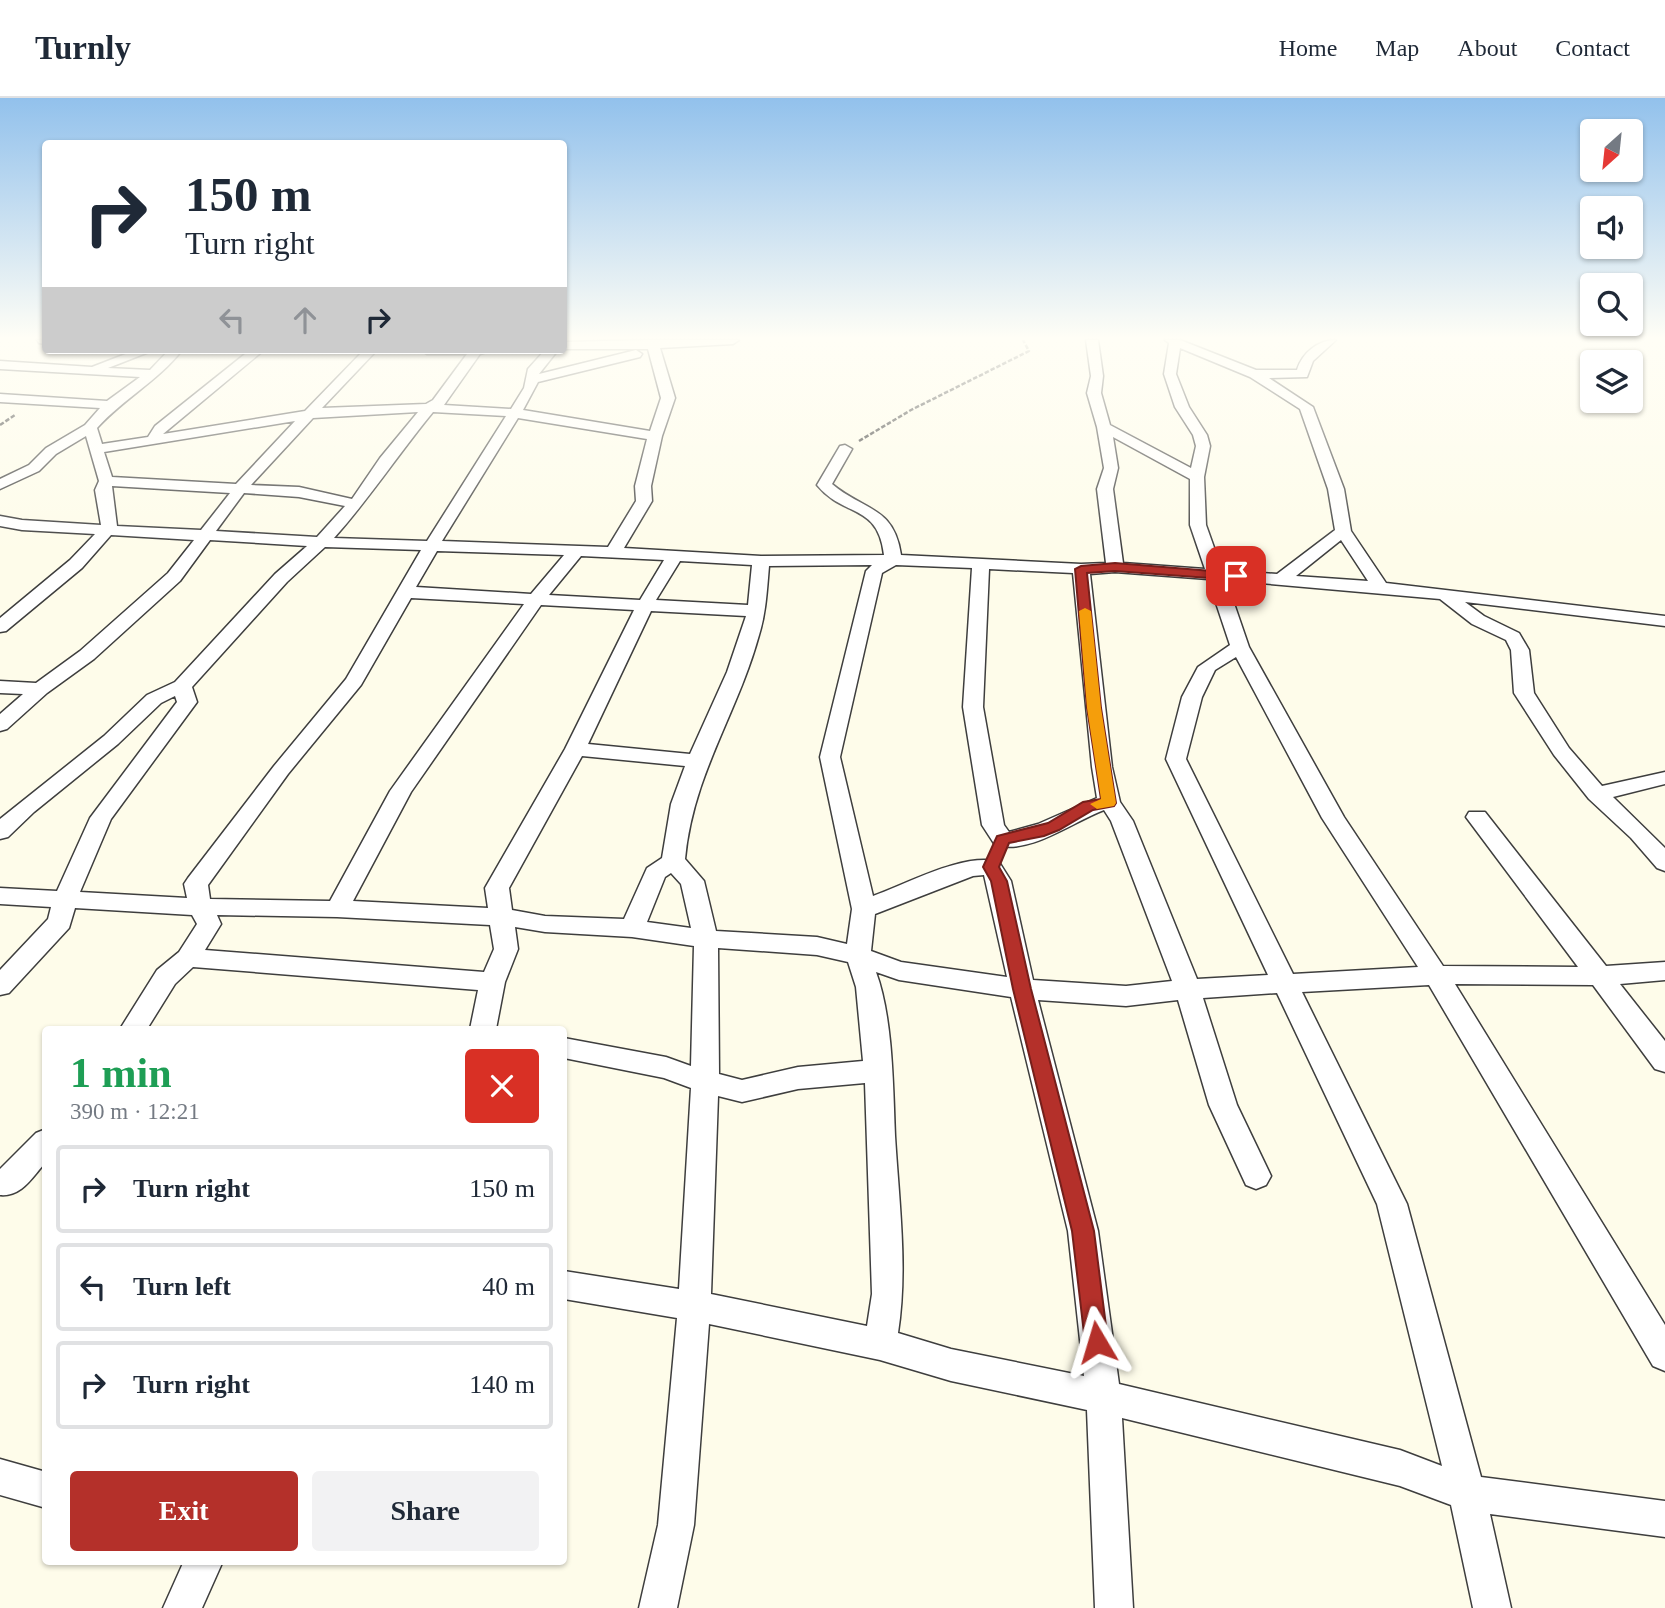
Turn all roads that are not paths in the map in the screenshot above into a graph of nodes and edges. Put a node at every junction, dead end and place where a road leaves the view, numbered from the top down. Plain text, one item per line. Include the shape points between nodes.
1 (105, 410) edge
2 (183, 410) edge
3 (312, 410) edge
4 (348, 410) edge
5 (427, 410) edge
6 (464, 410) edge
7 (517, 410) edge
8 (664, 410) edge
9 (1099, 410) edge
10 (1184, 410) edge
11 (1307, 410) edge
12 (309, 414) junction
13 (515, 414) junction
14 (1104, 427) junction
15 (90, 428) junction
16 (655, 436) junction
17 (153, 439) junction
18 (97, 449) junction
19 (845, 449) road end
20 (1197, 477) junction
21 (106, 481) junction
22 (0, 485) edge
23 (243, 487) junction
24 (356, 504) junction
25 (0, 521) edge
26 (22, 525) junction
27 (109, 528) junction
28 (1343, 531) junction
29 (207, 534) junction
30 (0, 541) edge
31 (321, 542) junction
32 (432, 545) junction
33 (576, 551) junction
34 (613, 552) junction
35 (674, 557) junction
36 (893, 560) junction
37 (761, 561) junction
38 (981, 564) junction
39 (1115, 567) junction
40 (1081, 569) junction
41 (1213, 575) junction
42 (1281, 579) junction
43 (1381, 587) junction
44 (404, 592) junction
45 (1444, 595) junction
46 (536, 598) junction
47 (645, 605) junction
48 (755, 611) junction
49 (1640, 620) junction
50 (1665, 621) edge
51 (0, 627) edge
52 (1665, 633) edge
53 (1240, 647) junction
54 (182, 686) junction
55 (0, 687) edge
56 (40, 689) junction
57 (0, 725) edge
58 (575, 750) junction
59 (696, 761) junction
60 (1665, 778) edge
61 (1597, 794) junction
62 (1109, 803) junction
63 (1477, 817) dead end
64 (0, 832) edge
65 (997, 853) junction
66 (673, 861) junction
67 (1665, 863) edge
68 (0, 896) edge
69 (64, 901) junction
70 (200, 907) junction
71 (337, 909) junction
72 (864, 909) junction
73 (503, 917) junction
74 (632, 928) junction
75 (706, 939) junction
76 (858, 956) junction
77 (188, 958) junction
78 (1665, 971) edge
79 (1436, 975) junction
80 (1600, 976) junction
81 (492, 982) junction
82 (1283, 984) junction
83 (0, 986) edge
84 (1022, 989) junction
85 (1188, 989) junction
86 (136, 1026) edge
87 (484, 1026) edge
88 (567, 1049) edge
89 (1665, 1061) edge
90 (878, 1072) junction
91 (705, 1082) junction
92 (42, 1146) edge
93 (1256, 1176) dead end
94 (0, 1182) edge
95 (567, 1285) edge
96 (694, 1306) junction
97 (880, 1344) junction
98 (1665, 1355) edge
99 (1104, 1397) junction
100 (0, 1478) edge
101 (42, 1489) edge
102 (1467, 1493) junction
103 (1665, 1519) edge
104 (202, 1565) edge
105 (182, 1608) edge
106 (658, 1608) edge
107 (1114, 1608) edge
108 (1492, 1608) edge

1 - 15 street
2 - 17 street
3 - 12 street
4 - 12 street
5 - 24 street
6 - 13 street
7 - 13 street
8 - 16 street
9 - 14 street
10 - 20 street via 1203,446
11 - 28 street via 1336,489
12 - 17 street
12 - 23 street
13 - 16 street
13 - 32 street
14 - 20 street
14 - 39 street via 1111,468 1105,489
15 - 18 street
15 - 22 street via 34,468
16 - 34 street via 644,500
17 - 18 street
18 - 21 street
19 - 36 street via 824,485 880,517 892,538
20 - 41 street via 1198,525
21 - 23 street
21 - 27 street via 103,490
23 - 24 street
23 - 29 street
24 - 31 street
25 - 26 street
26 - 27 street
26 - 30 street
27 - 29 street
27 - 51 street via 76,564
28 - 42 street
28 - 43 street
29 - 31 street
29 - 56 street via 174,577 87,655
31 - 32 street
31 - 54 street via 281,578
32 - 33 street
32 - 44 street
33 - 34 street
33 - 46 street
34 - 35 street
35 - 37 street
35 - 47 street
36 - 37 street
36 - 38 street
36 - 72 street via 874,572 830,757
37 - 48 street
38 - 40 street
38 - 65 street via 974,707
39 - 40 street
39 - 41 street
40 - 62 street via 1094,708
41 - 42 street
41 - 53 street
42 - 43 street
43 - 45 street
44 - 46 street
44 - 70 street via 354,681 196,884
45 - 49 street
45 - 61 street via 1478,620 1513,637 1520,650 1524,693 1561,751
46 - 47 street
46 - 71 street via 401,791
47 - 48 street
47 - 58 street
48 - 59 street via 748,644
49 - 50 street
49 - 52 street
53 - 79 street via 1333,818
53 - 82 street via 1207,667 1192,697 1177,759
54 - 64 street via 154,699
54 - 69 street via 187,702 101,818
55 - 56 street
56 - 57 street
58 - 59 street
58 - 73 street via 497,888
59 - 66 street via 674,832
60 - 61 street
61 - 67 street
62 - 65 street via 1088,806
62 - 85 street via 1122,821
63 - 80 street
65 - 72 street
65 - 84 street
66 - 74 street via 655,873
66 - 75 street via 692,881
68 - 69 street
69 - 70 street
69 - 83 street via 60,922
70 - 71 street
70 - 77 street via 209,924
71 - 73 street
72 - 76 street
73 - 74 street
73 - 81 street via 506,949
74 - 75 street
75 - 76 street via 817,946
75 - 91 street
76 - 84 street via 899,971
76 - 90 street via 869,987
77 - 81 street
77 - 86 street via 166,977
78 - 80 street
79 - 80 street
79 - 82 street
79 - 98 street
80 - 89 street
81 - 87 street
82 - 85 street
82 - 102 street via 1392,1204
84 - 85 street via 1126,996
84 - 99 street via 1083,1231
85 - 93 street via 1223,1105
88 - 91 street via 666,1068
90 - 91 street via 798,1078 742,1091
90 - 97 street via 888,1294
91 - 96 street
92 - 94 street via 9,1183
95 - 96 street
96 - 97 street
96 - 106 street via 676,1525
97 - 99 street via 951,1365
99 - 102 street via 1400,1468
99 - 107 street
100 - 101 street
102 - 103 street
102 - 108 street
104 - 105 street

